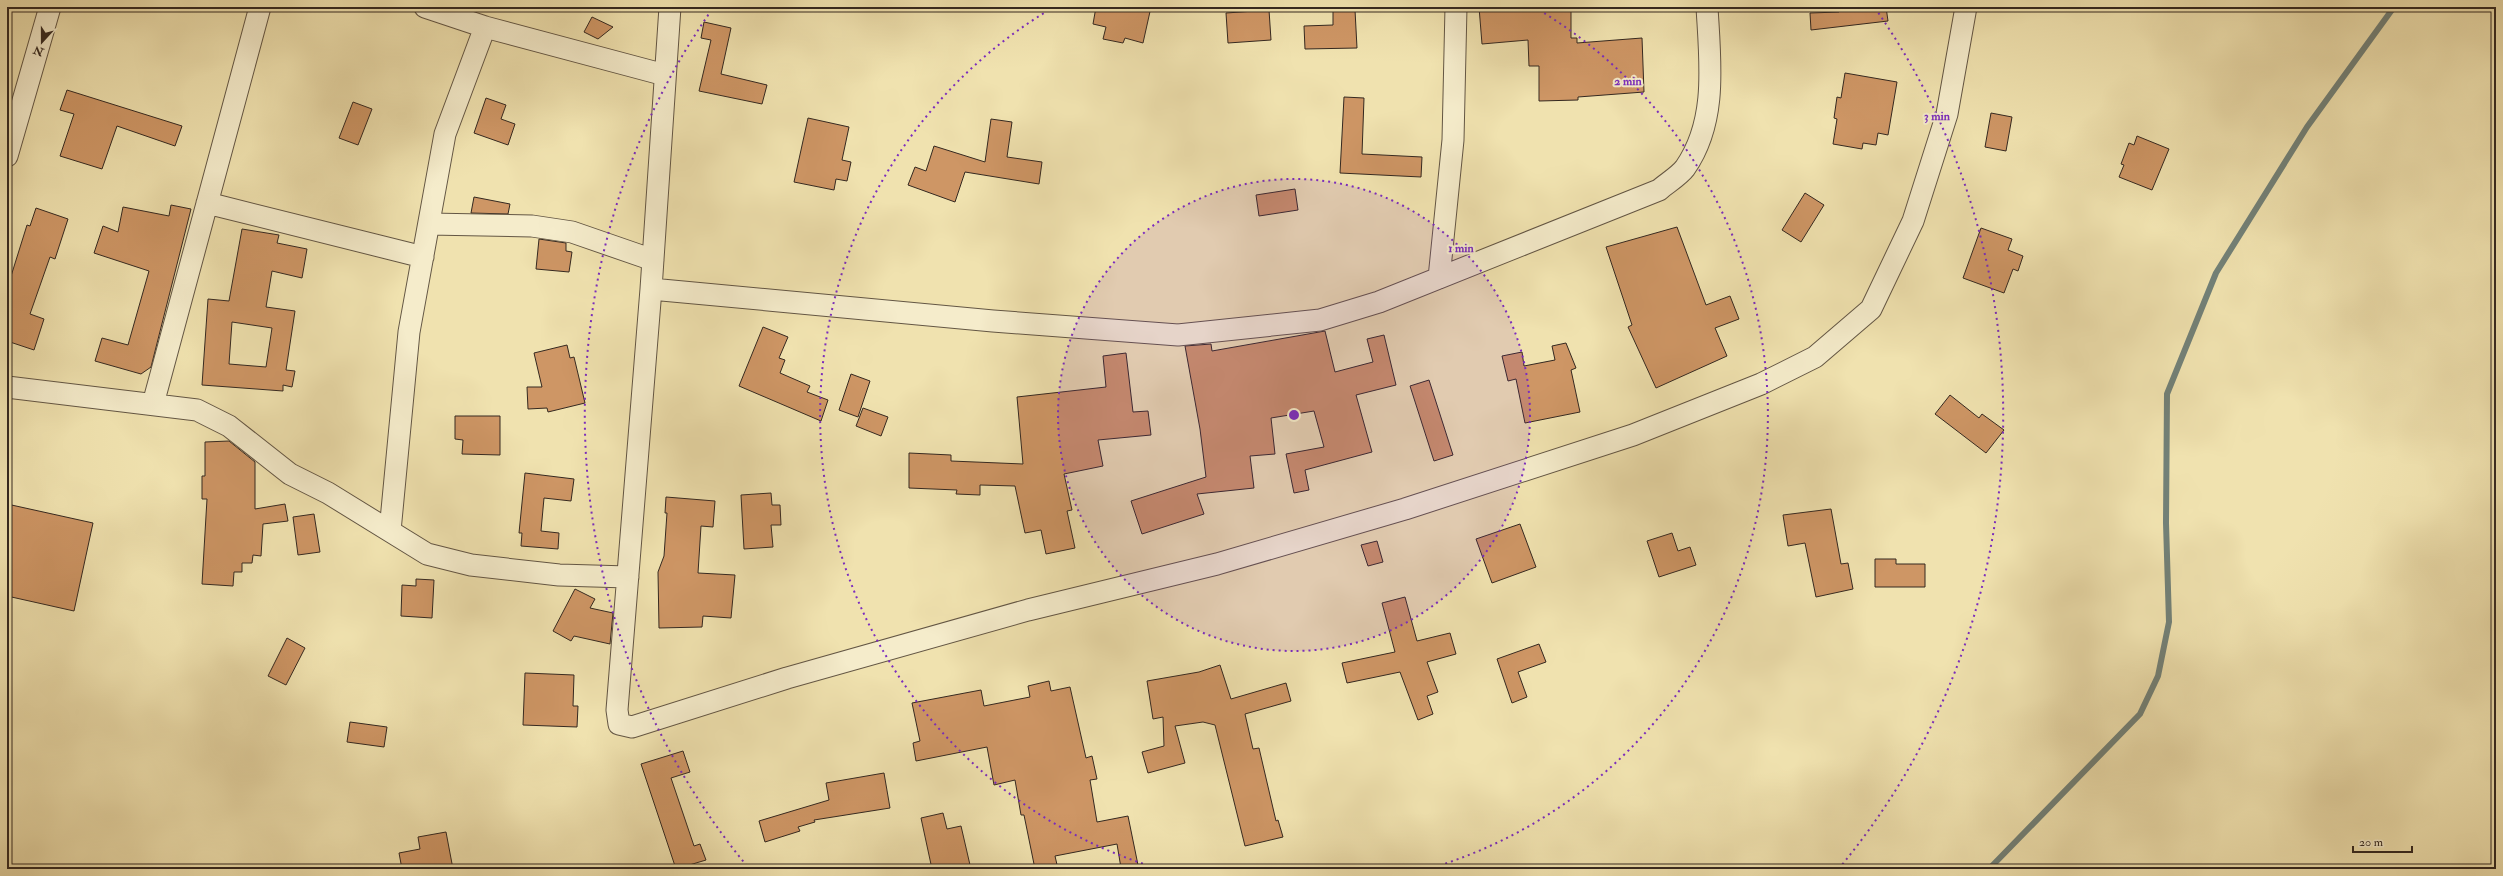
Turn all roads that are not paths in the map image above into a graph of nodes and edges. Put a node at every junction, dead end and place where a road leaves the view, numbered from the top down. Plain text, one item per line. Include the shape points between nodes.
1 (50, 7) edge
2 (260, 7) edge
3 (425, 7) edge
4 (670, 7) edge
5 (1456, 7) edge
6 (1707, 7) edge
7 (1966, 7) edge
8 (485, 27) junction
9 (665, 75) junction
10 (7, 156) edge
11 (207, 203) junction
12 (429, 224) junction
13 (423, 257) junction
14 (653, 260) junction
15 (1439, 278) junction
16 (651, 289) junction
17 (7, 387) edge
18 (153, 404) junction
19 (390, 531) junction
20 (628, 577) junction

1 - 10 street
2 - 11 street
3 - 8 street
4 - 9 street
5 - 15 street via 1453,140
6 - 15 street via 1711,85 1702,135 1684,168 1659,190
7 - 20 street via 1947,114 1913,221 1871,309 1815,357 1761,384 1633,435 1405,509 1217,564 1020,612 787,678 632,727 619,724 617,710
8 - 9 street
8 - 12 street via 445,134
9 - 14 street
11 - 13 street
11 - 18 street
12 - 13 street
12 - 14 street via 532,226 572,232
13 - 19 street via 409,332
14 - 16 street
15 - 16 street via 1379,302 1320,320 1178,335 994,321
16 - 20 street
17 - 18 street
18 - 19 street via 197,410 228,426 290,474
19 - 20 street via 427,554 471,565 559,575

